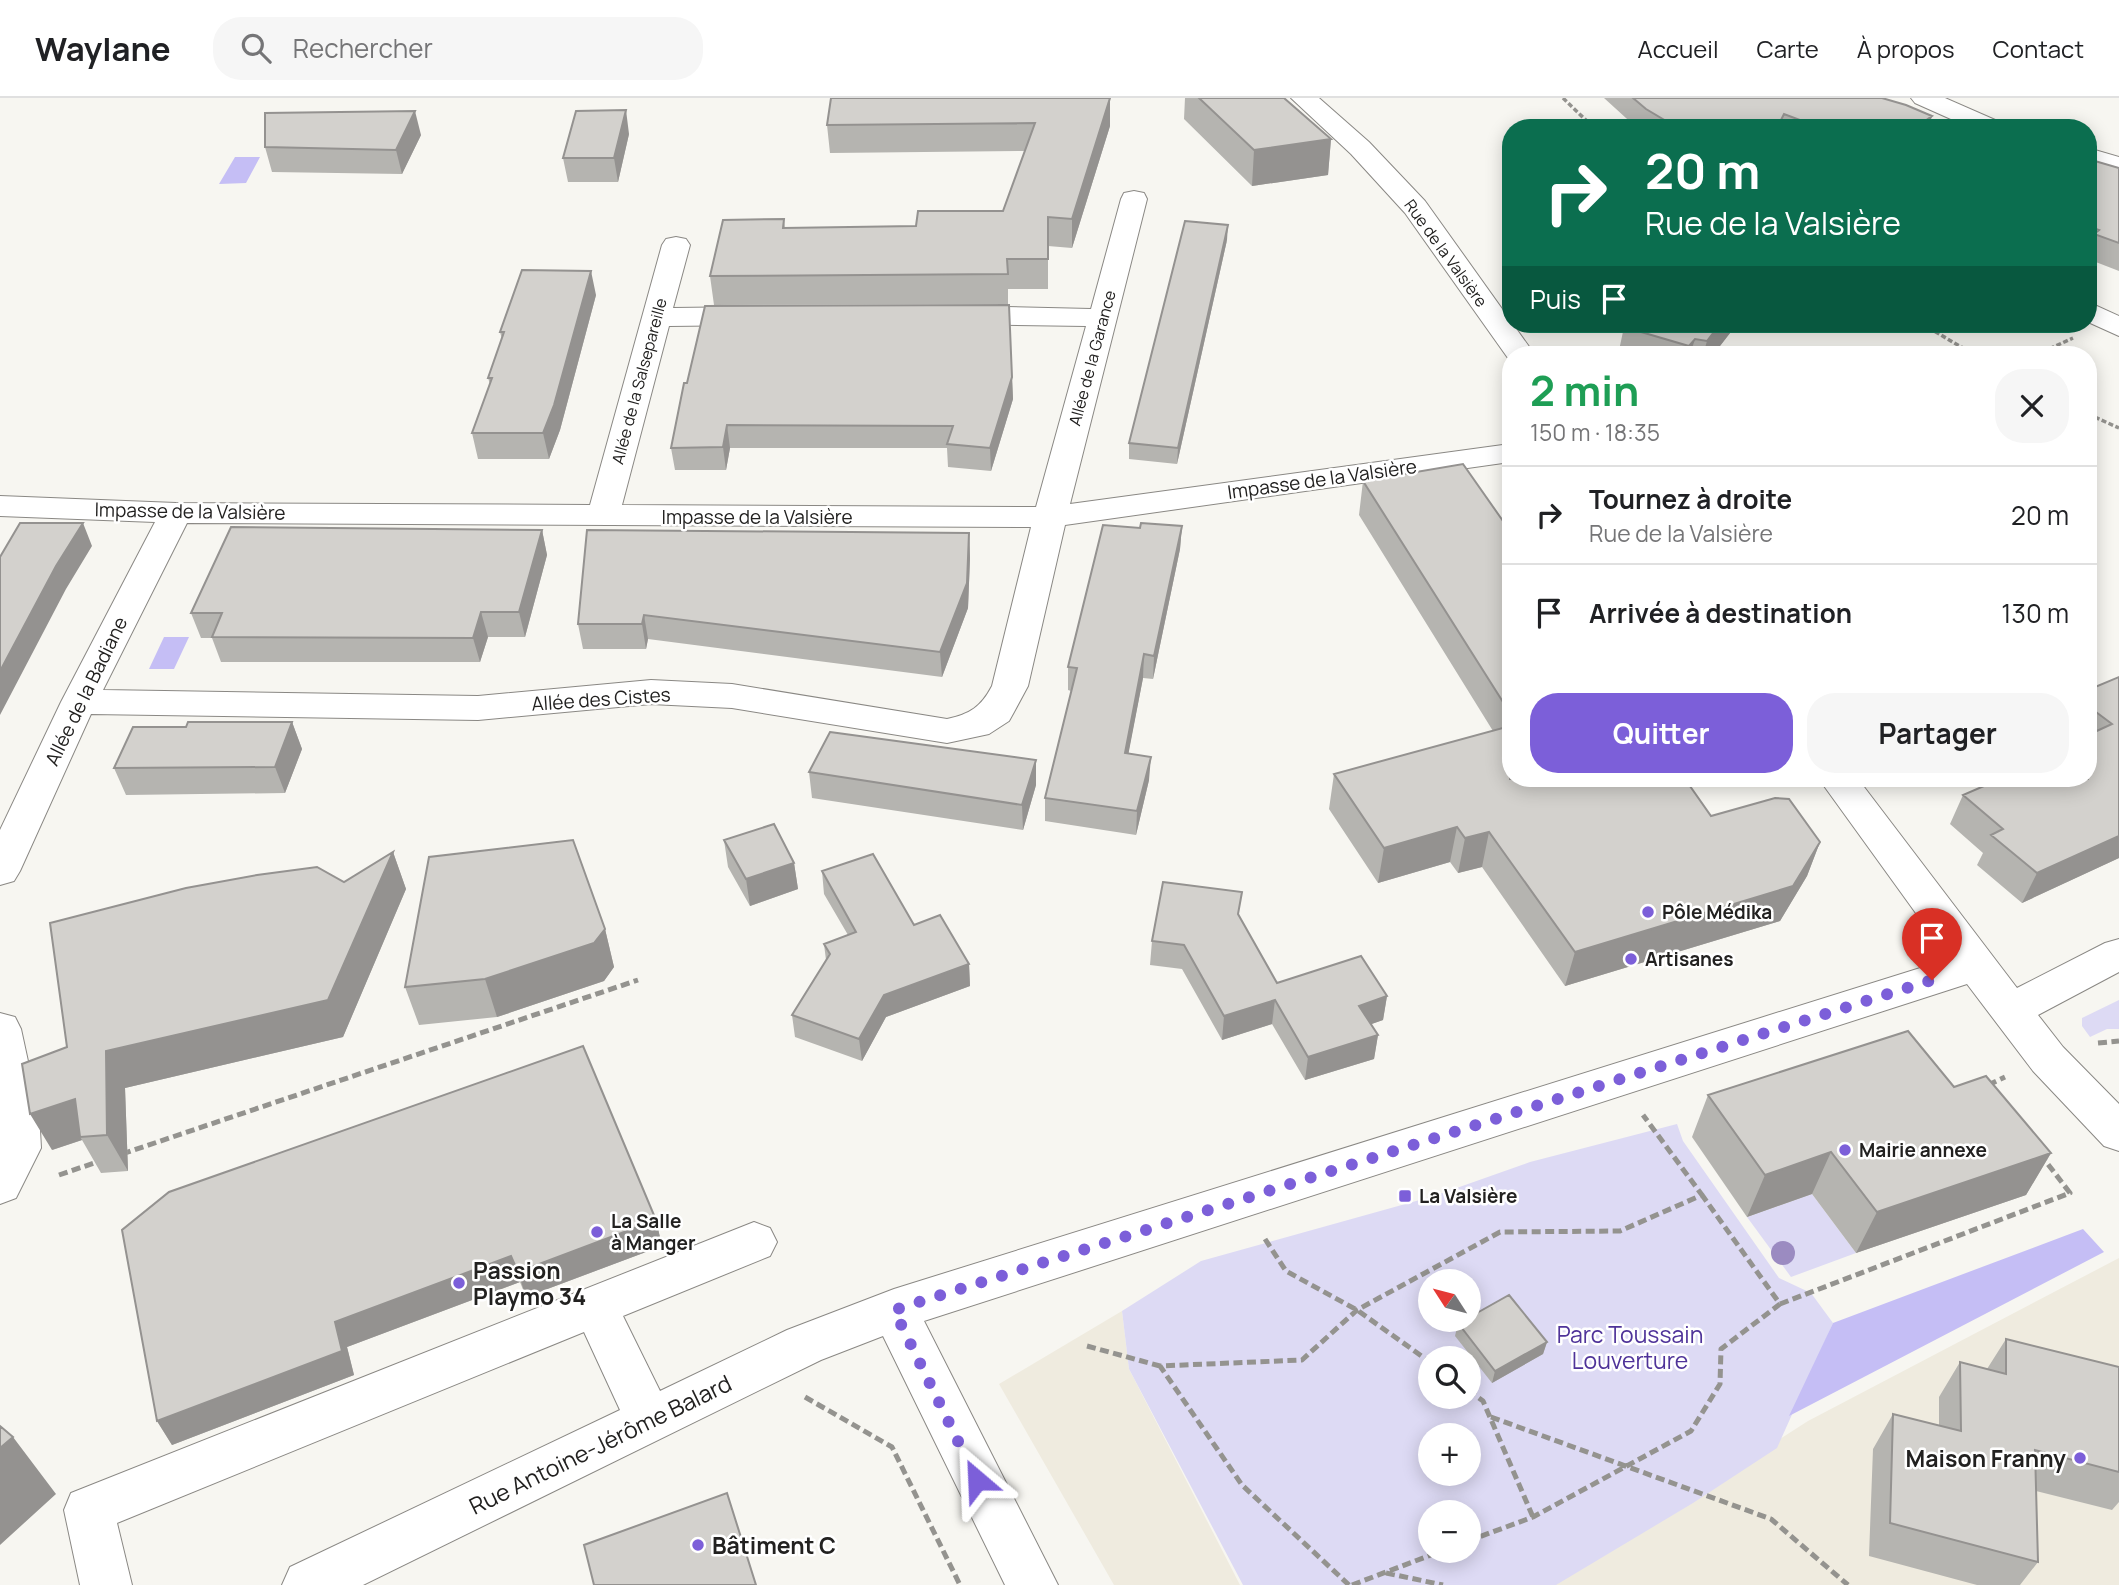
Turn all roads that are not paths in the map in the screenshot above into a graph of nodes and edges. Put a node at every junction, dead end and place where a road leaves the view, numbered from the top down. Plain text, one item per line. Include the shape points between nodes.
1 (1304, 98) edge
2 (1924, 98) edge
3 (1972, 119) edge
4 (2097, 159) edge
5 (2119, 165) edge
6 (1134, 199) dead end
7 (676, 245) dead end
8 (936, 315) edge
9 (787, 316) edge
10 (2097, 316) edge
11 (656, 317) junction
12 (1102, 318) junction
13 (2119, 327) edge
14 (1502, 330) edge
15 (1502, 454) edge
16 (0, 506) edge
17 (176, 513) junction
18 (603, 516) junction
19 (1050, 517) junction
20 (79, 702) junction
21 (1844, 787) edge
22 (0, 871) edge
23 (2119, 954) edge
24 (1976, 966) junction
25 (2011, 1010) junction
26 (0, 1028) edge
27 (2119, 1133) edge
28 (0, 1185) edge
29 (754, 1242) dead end
30 (595, 1306) junction
31 (894, 1310) junction
32 (649, 1420) junction
33 (106, 1585) edge
34 (308, 1585) edge
35 (1032, 1585) edge

1 - 14 street, Rue de la Valsière via 1360,148 1415,207
2 - 3 street
4 - 5 street
6 - 12 street, Allée de la Garance
7 - 11 street, Allée de la Salsepareille
8 - 12 street
9 - 11 street
10 - 13 street
11 - 18 street, Allée de la Salsepareille
12 - 19 street, Allée de la Garance
15 - 19 street, Impasse de la Valsière
16 - 17 street, Impasse de la Valsière
17 - 18 street, Impasse de la Valsière
17 - 20 street, Allée de la Badiane
18 - 19 street, Impasse de la Valsière
19 - 20 street, Allée des Cistes via 1010,686 996,712 976,725 947,732 732,696 651,692 478,708
20 - 22 street, Allée de la Badiane
21 - 24 street
23 - 25 street
24 - 25 street
24 - 31 street
25 - 27 street via 2048,1059
26 - 28 street via 17,1112 19,1148
29 - 30 street
30 - 32 street
30 - 33 street via 89,1510
31 - 32 street, Rue Antoine-Jérôme Balard via 804,1345
31 - 35 street
32 - 34 street, Rue Antoine-Jérôme Balard

